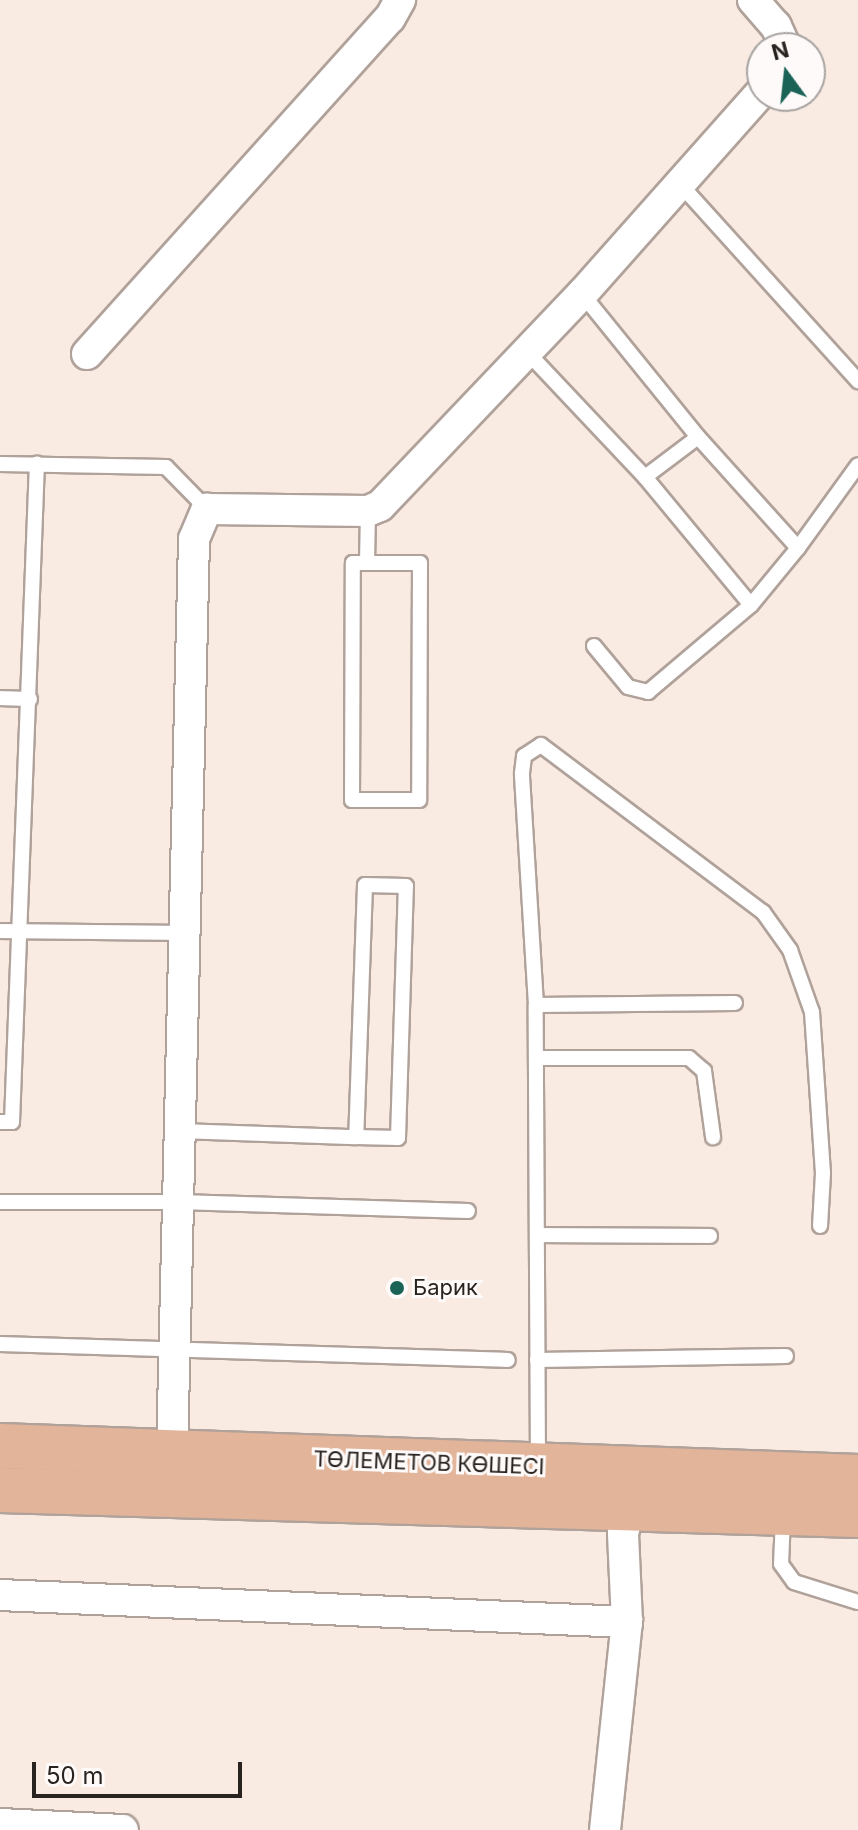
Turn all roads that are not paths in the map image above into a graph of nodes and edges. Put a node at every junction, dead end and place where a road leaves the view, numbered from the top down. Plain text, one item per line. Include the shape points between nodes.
1 (400, 0) edge
2 (753, 0) edge
3 (779, 32) edge
4 (746, 109) edge
5 (680, 184) junction
6 (582, 294) junction
7 (528, 353) junction
8 (87, 354) dead end
9 (858, 381) edge
10 (698, 437) junction
11 (37, 463) junction
12 (0, 464) edge
13 (858, 465) edge
14 (645, 477) junction
15 (207, 509) junction
16 (368, 511) junction
17 (798, 548) junction
18 (367, 563) junction
19 (751, 605) junction
20 (594, 646) dead end
21 (0, 698) edge
22 (30, 699) junction
23 (23, 930) junction
24 (0, 931) edge
25 (182, 933) junction
26 (735, 1003) dead end
27 (536, 1005) junction
28 (536, 1058) junction
29 (0, 1122) edge
30 (180, 1131) junction
31 (356, 1137) junction
32 (713, 1137) dead end
33 (0, 1202) edge
34 (179, 1202) junction
35 (468, 1211) dead end
36 (820, 1226) dead end
37 (537, 1235) junction
38 (710, 1236) dead end
39 (0, 1344) edge
40 (175, 1348) junction
41 (786, 1356) dead end
42 (508, 1360) dead end
43 (537, 1360) junction
44 (0, 1446) edge
45 (172, 1453) junction
46 (858, 1477) edge
47 (537, 1487) junction
48 (0, 1490) edge
49 (630, 1509) junction
50 (783, 1513) junction
51 (858, 1515) edge
52 (0, 1595) edge
53 (858, 1602) edge
54 (627, 1622) junction
55 (0, 1824) edge
56 (123, 1830) edge
57 (605, 1830) edge

1 - 8 street via 390,18
2 - 3 street
4 - 5 street
5 - 6 street
5 - 9 lane
6 - 7 street
6 - 10 lane
7 - 14 lane
7 - 16 street via 380,506
10 - 14 lane
10 - 17 lane
11 - 12 lane
11 - 15 lane via 166,467
11 - 22 lane
13 - 17 lane
14 - 19 lane
15 - 16 street
15 - 25 street via 194,539
16 - 18 lane
17 - 19 lane
18 - 18 lane via 420,563 419,800 352,800 353,563
19 - 20 lane via 648,692 628,687
21 - 22 lane
22 - 23 lane
23 - 24 lane
23 - 25 lane
23 - 29 lane via 12,1122
25 - 30 street
26 - 27 lane
27 - 28 lane
27 - 36 lane via 522,773 524,756 541,745 763,912 790,950 812,1012 823,1173
28 - 32 lane via 689,1058 704,1071
28 - 37 lane
30 - 31 lane
30 - 34 street
31 - 31 lane via 398,1138 406,886 365,885
33 - 34 lane
34 - 35 lane
34 - 40 street
37 - 38 lane
37 - 43 lane
39 - 40 lane
40 - 42 lane
40 - 45 street
41 - 43 lane
43 - 47 lane
44 - 45 main road, ТӨЛЕМЕТОВ КӨШЕСІ
45 - 47 main road, ТӨЛЕМЕТОВ КӨШЕСІ
46 - 47 main road, ТӨЛЕМЕТОВ КӨШЕСІ
47 - 48 main road, ТӨЛЕМЕТОВ КӨШЕСІ
47 - 49 main road, ТӨЛЕМЕТОВ КӨШЕСІ
49 - 50 main road, ТӨЛЕМЕТОВ КӨШЕСІ
49 - 54 street via 623,1533
50 - 51 main road, ТӨЛЕМЕТОВ КӨШЕСІ
50 - 53 lane via 781,1564 794,1582
52 - 54 street
54 - 57 street
55 - 56 street

